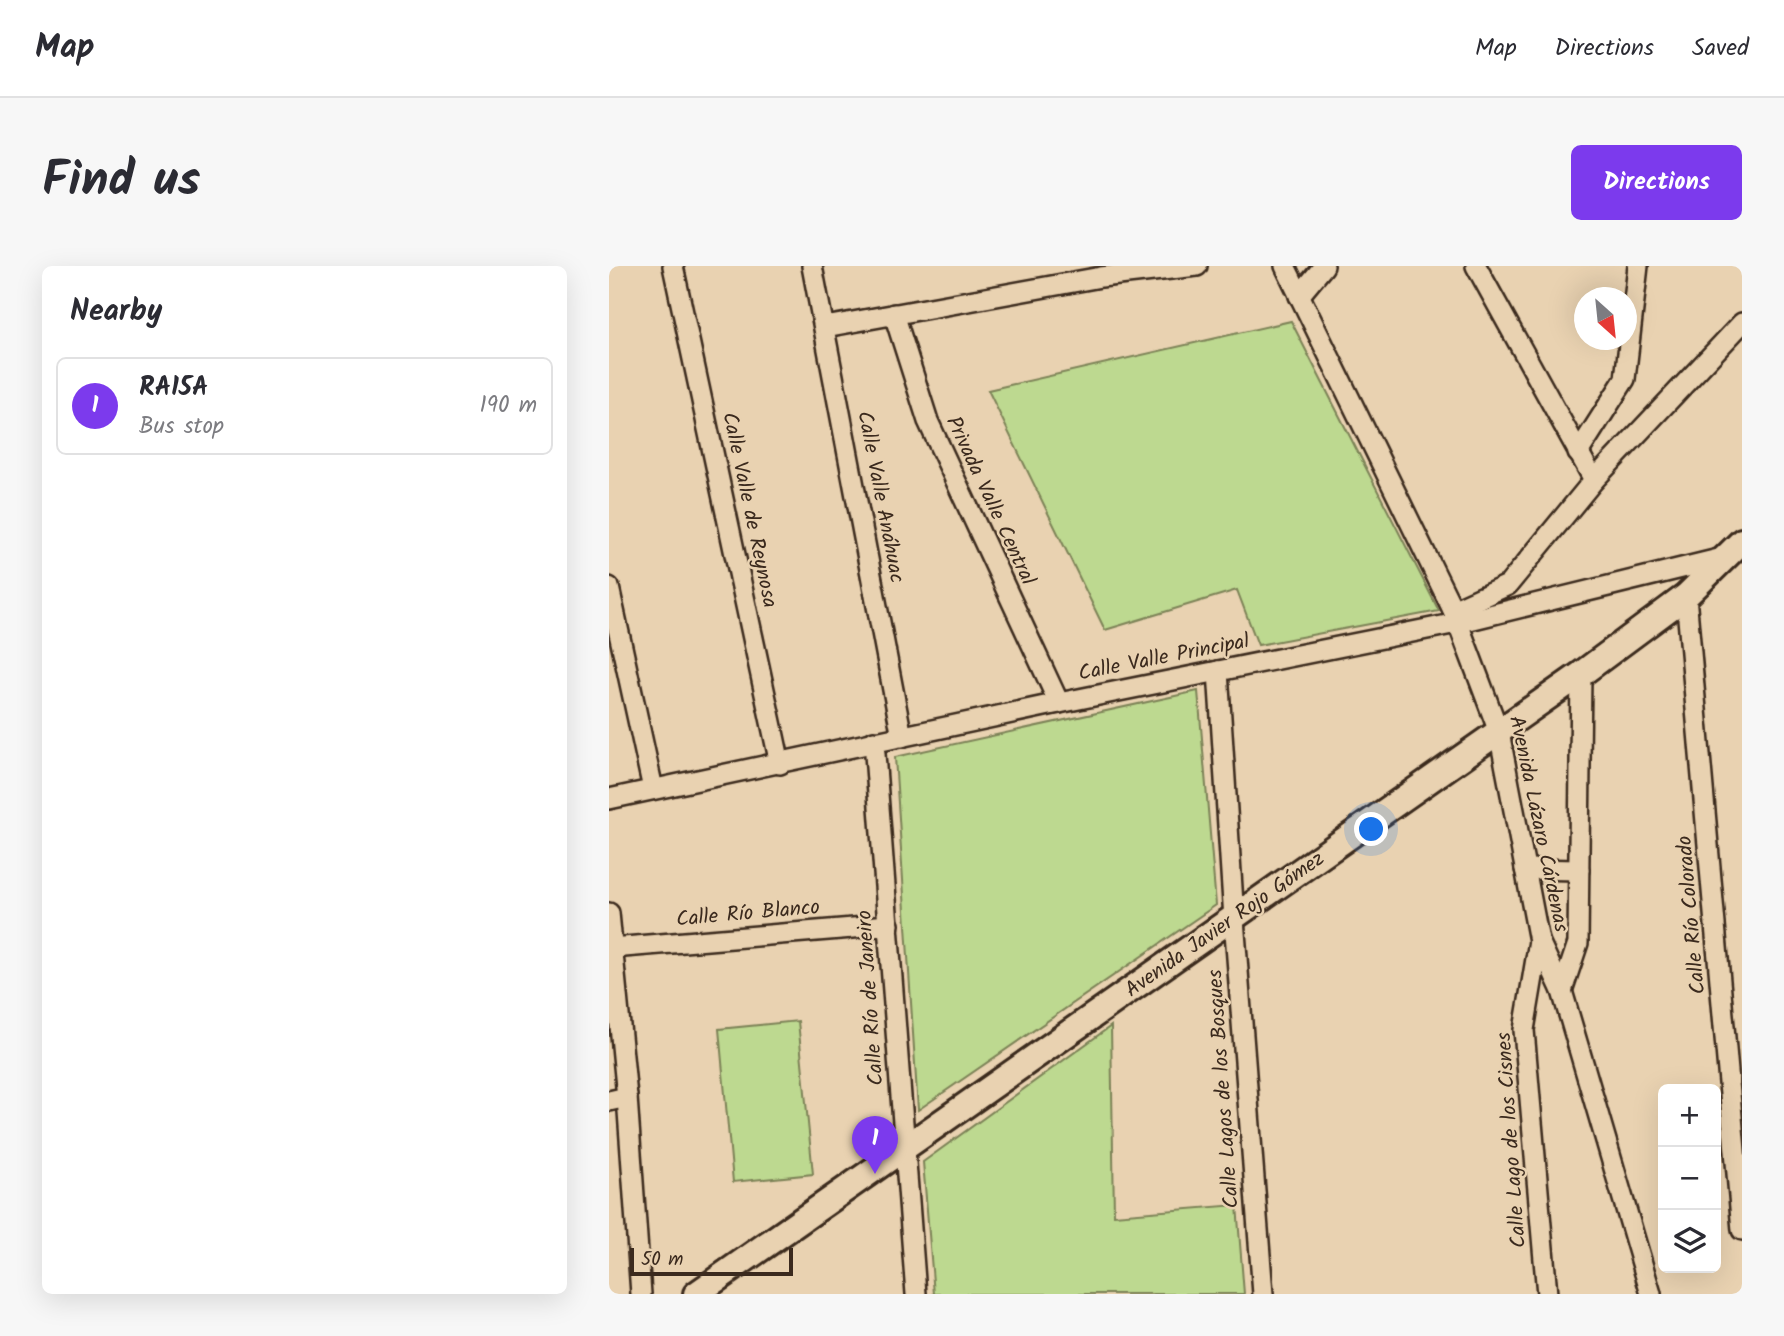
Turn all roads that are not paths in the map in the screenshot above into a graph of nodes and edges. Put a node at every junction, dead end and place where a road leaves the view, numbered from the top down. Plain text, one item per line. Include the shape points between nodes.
1 (673, 266) edge
2 (812, 266) edge
3 (1198, 266) edge
4 (1285, 266) edge
5 (1324, 266) edge
6 (1476, 266) edge
7 (1638, 266) edge
8 (1099, 271) edge
9 (1299, 296) junction
10 (894, 314) junction
11 (1742, 323) edge
12 (825, 327) junction
13 (1578, 453) junction
14 (1594, 480) junction
15 (1737, 551) edge
16 (609, 587) edge
17 (1686, 596) junction
18 (1455, 616) junction
19 (1218, 671) junction
20 (1581, 674) junction
21 (1059, 702) junction
22 (1499, 732) junction
23 (902, 737) junction
24 (874, 741) junction
25 (780, 764) junction
26 (653, 789) junction
27 (609, 799) edge
28 (1525, 869) junction
29 (1579, 870) junction
30 (609, 913) edge
31 (1234, 919) junction
32 (889, 925) junction
33 (1539, 942) junction
34 (612, 948) junction
35 (1562, 991) junction
36 (618, 1099) edge
37 (905, 1147) junction
38 (1742, 1230) edge
39 (641, 1294) edge
40 (696, 1294) edge
41 (916, 1294) edge
42 (1263, 1294) edge
43 (1547, 1294) edge
44 (1651, 1294) edge

1 - 25 street, Calle Valle de Reynosa
2 - 12 street, Calle Valle Anáhuac
3 - 8 street
4 - 9 street, Avenida Lázaro Cárdenas
5 - 9 street
6 - 13 street
7 - 13 street via 1625,379
8 - 10 street
9 - 18 street, Avenida Lázaro Cárdenas
10 - 12 street
10 - 21 street, Privada Valle Central via 927,421
11 - 14 street
12 - 23 street, Calle Valle Anáhuac
13 - 14 street
14 - 18 street via 1508,585
15 - 17 street, Avenida Javier Rojo Gómez
15 - 18 street, Calle Valle Principal
16 - 26 street
17 - 20 street, Avenida Javier Rojo Gómez
17 - 38 street, Calle Río Colorado
18 - 19 street, Calle Valle Principal
18 - 22 street, Avenida Lázaro Cárdenas
19 - 21 street, Calle Valle Principal
19 - 31 street, Calle Lagos de los Bosques
20 - 22 street, Avenida Javier Rojo Gómez
20 - 29 street
21 - 23 street, Calle Valle Principal
22 - 28 street, Avenida Lázaro Cárdenas
22 - 31 street, Avenida Javier Rojo Gómez
23 - 24 street, Calle Valle Principal
24 - 25 street, Calle Valle Principal
24 - 32 street, Calle Río de Janeiro
25 - 26 street, Calle Valle Principal
26 - 27 street, Calle Valle Principal
28 - 29 street
28 - 33 street, Avenida Lázaro Cárdenas
29 - 35 street via 1578,943
30 - 34 street
31 - 37 street, Avenida Javier Rojo Gómez
31 - 42 street, Calle Lagos de los Bosques
32 - 34 street, Calle Río Blanco
32 - 37 street, Calle Río de Janeiro
33 - 35 street, Avenida Lázaro Cárdenas
33 - 43 street, Calle Lago de los Cisnes via 1524,1030
34 - 36 street
35 - 44 street, Avenida Lázaro Cárdenas
36 - 39 street
37 - 40 street, Avenida Javier Rojo Gómez
37 - 41 street, Calle Río de Janeiro

